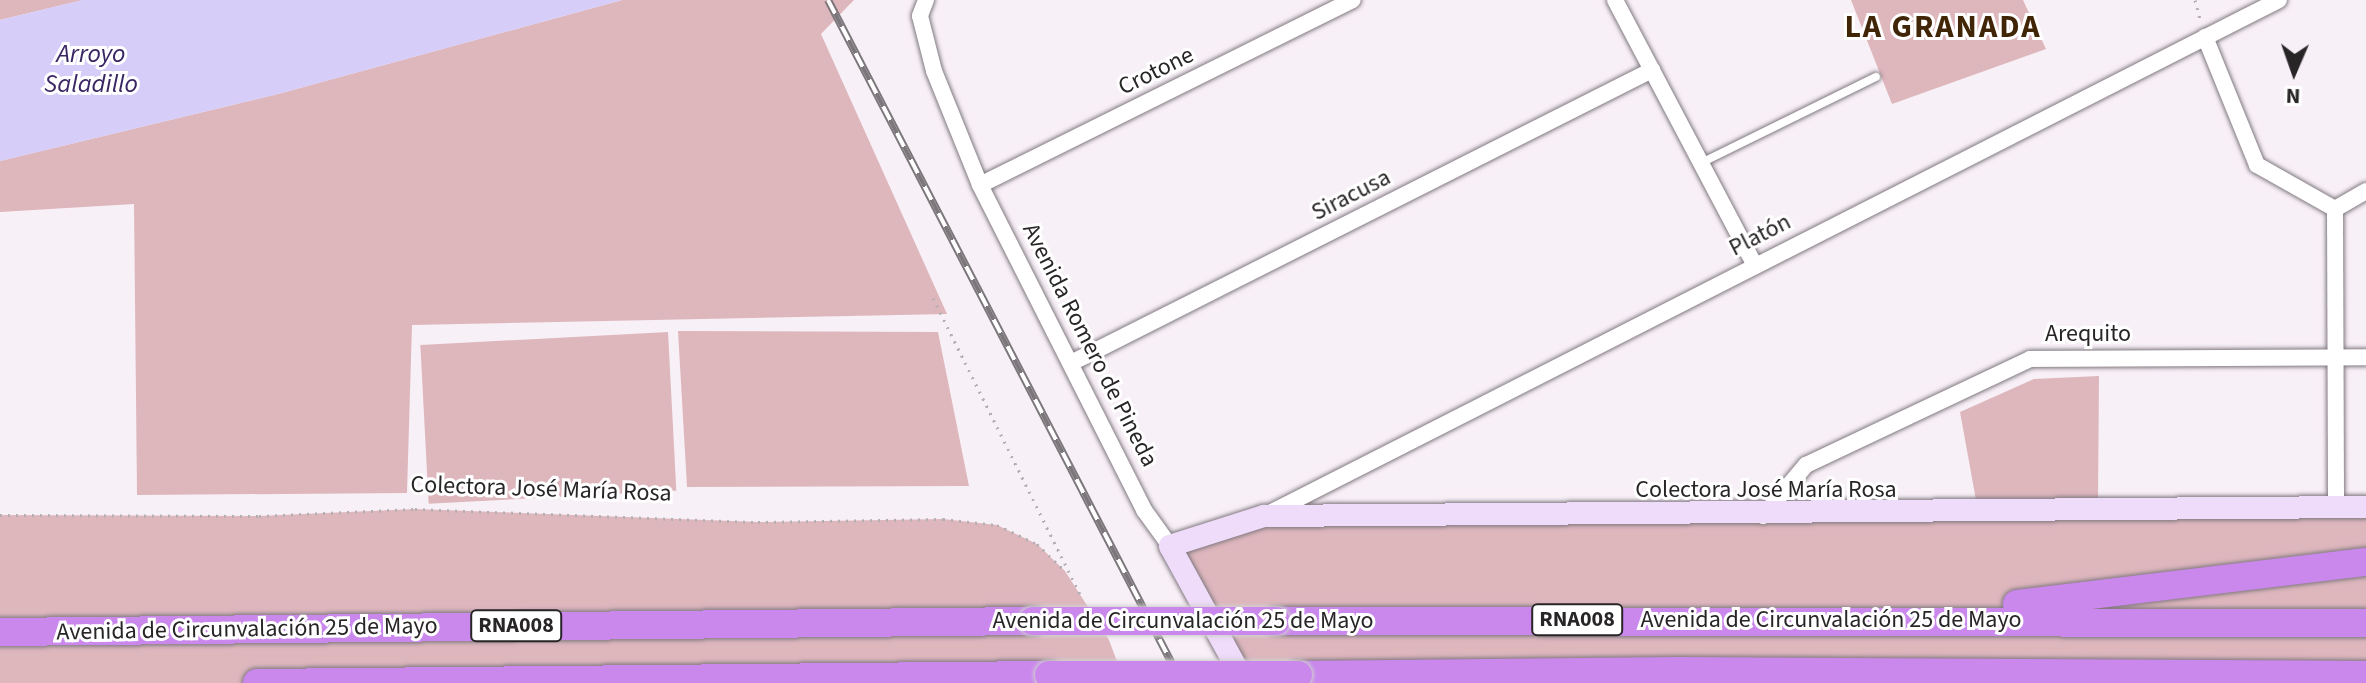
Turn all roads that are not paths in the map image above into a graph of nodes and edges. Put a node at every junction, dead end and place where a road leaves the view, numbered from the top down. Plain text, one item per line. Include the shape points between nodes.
1 (1353, 0) edge
2 (1615, 0) edge
3 (2279, 0) edge
4 (923, 8) edge
5 (2205, 37) junction
6 (1652, 70) junction
7 (1876, 77) dead end
8 (1701, 163) junction
9 (980, 185) junction
10 (2366, 191) edge
11 (2335, 209) junction
12 (1754, 264) junction
13 (2334, 357) junction
14 (2366, 357) edge
15 (1071, 363) junction
16 (2336, 507) junction
17 (2366, 507) edge
18 (1264, 516) junction
19 (1763, 516) junction
20 (1170, 546) junction
21 (2366, 562) edge
22 (1877, 620) junction
23 (2366, 623) edge
24 (0, 632) edge
25 (1679, 671) junction
26 (2366, 675) edge
27 (257, 683) edge
28 (1245, 683) edge
29 (1852, 683) edge

1 - 9 street, Crotone
2 - 6 street
3 - 5 street, Platón
4 - 9 street, Avenida Romero de Pineda via 934,71
5 - 11 street via 2257,165
5 - 12 street, Platón
6 - 8 street
6 - 15 street, Siracusa
7 - 8 lane
8 - 12 street
9 - 15 street, Avenida Romero de Pineda
10 - 11 street
11 - 13 street
12 - 18 street, Platón
13 - 14 street, Arequito
13 - 16 street
13 - 19 street, Arequito via 2030,359 1806,465
15 - 20 street, Avenida Romero de Pineda via 1144,510
16 - 17 main road, Colectora José María Rosa
16 - 19 main road, Colectora José María Rosa
18 - 19 main road, Colectora José María Rosa
18 - 20 main road, Colectora José María Rosa
20 - 28 main road, Avenida Romero de Pineda
21 - 22 highway
22 - 23 highway, Avenida de Circunvalación 25 de Mayo / RNA008
22 - 24 highway, Avenida de Circunvalación 25 de Mayo / RNA008, bridge via 1033,621
25 - 26 highway, RNA008
25 - 27 highway, RNA008, bridge
25 - 29 highway, RNA008

